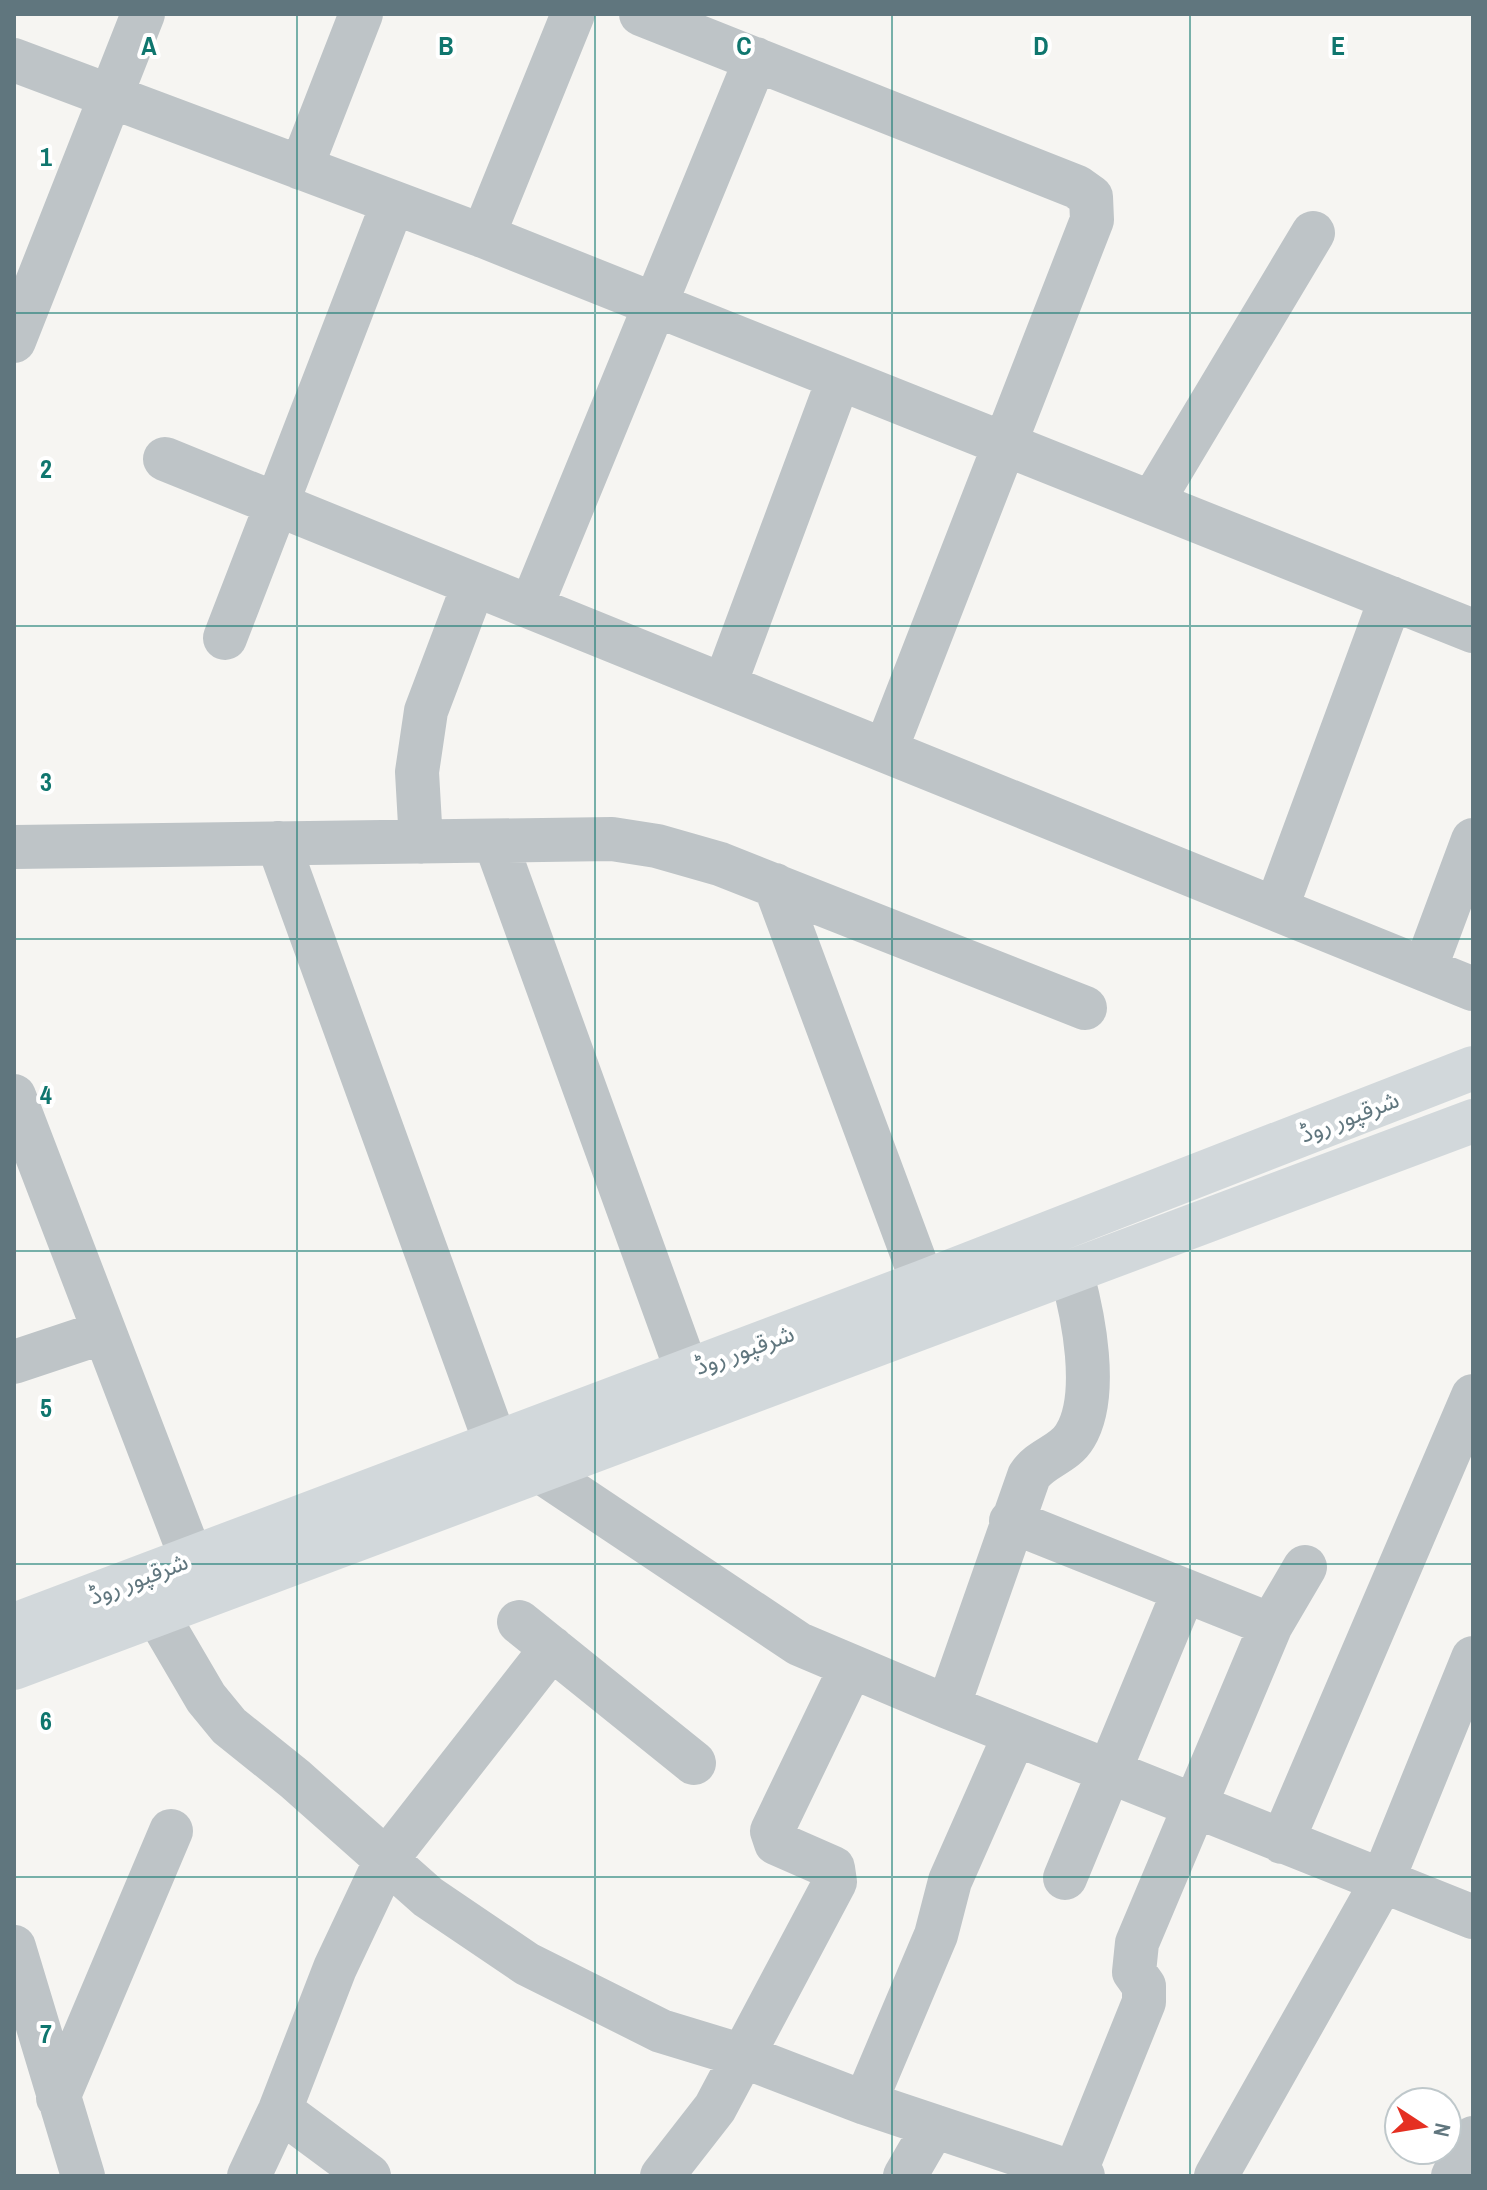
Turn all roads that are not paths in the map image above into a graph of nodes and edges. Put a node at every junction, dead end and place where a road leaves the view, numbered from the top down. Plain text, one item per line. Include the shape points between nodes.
1 (143, 14) edge
2 (361, 14) edge
3 (573, 14) edge
4 (641, 14) edge
5 (756, 59) junction
6 (14, 60) edge
7 (110, 96) junction
8 (301, 168) junction
9 (393, 203) junction
10 (1313, 233) dead end
11 (483, 236) junction
12 (654, 303) junction
13 (14, 341) edge
14 (839, 378) junction
15 (1004, 442) junction
16 (165, 459) dead end
17 (1152, 502) junction
18 (276, 504) junction
19 (474, 584) junction
20 (1391, 598) junction
21 (531, 607) junction
22 (1473, 631) edge
23 (225, 638) dead end
24 (725, 684) junction
25 (886, 749) junction
26 (1473, 840) edge
27 (495, 841) junction
28 (421, 842) junction
29 (278, 843) junction
30 (14, 847) edge
31 (775, 885) junction
32 (1276, 909) junction
33 (1425, 969) junction
34 (1473, 989) edge
35 (1085, 1008) dead end
36 (1473, 1068) edge
37 (14, 1096) edge
38 (1473, 1121) edge
39 (1071, 1271) junction
40 (930, 1302) junction
41 (104, 1332) junction
42 (14, 1362) edge
43 (694, 1390) junction
44 (1473, 1396) edge
45 (494, 1441) junction
46 (525, 1477) junction
47 (1011, 1521) junction
48 (1305, 1567) dead end
49 (198, 1578) junction
50 (1184, 1591) junction
51 (158, 1616) junction
52 (14, 1625) edge
53 (1271, 1625) junction
54 (1473, 1658) edge
55 (851, 1667) junction
56 (14, 1668) edge
57 (948, 1707) junction
58 (1015, 1734) junction
59 (694, 1763) dead end
60 (1109, 1772) junction
61 (1195, 1807) junction
62 (171, 1831) dead end
63 (1282, 1842) junction
64 (386, 1860) junction
65 (1065, 1878) dead end
66 (1382, 1882) junction
67 (1471, 1910) edge
68 (14, 1947) edge
69 (743, 2056) junction
70 (58, 2098) junction
71 (865, 2103) junction
72 (280, 2110) junction
73 (934, 2126) junction
74 (1473, 2138) edge
75 (1079, 2174) edge
76 (83, 2176) edge
77 (249, 2176) edge
78 (369, 2176) edge
79 (662, 2176) edge
80 (905, 2176) edge
81 (1216, 2176) edge
82 (1453, 2176) edge

1 - 7 street
2 - 8 street
3 - 11 street
4 - 5 street
5 - 12 street
5 - 15 street via 1091,197 1092,220
6 - 7 street
7 - 8 street
7 - 13 street
8 - 9 street
9 - 11 street
9 - 18 street
10 - 17 street
11 - 12 street
12 - 14 street
12 - 21 street
14 - 15 street
14 - 24 street
15 - 17 street
15 - 25 street
16 - 18 street
17 - 20 street
18 - 19 street
18 - 23 street
19 - 21 street
19 - 28 street via 426,711 417,772
20 - 22 street
20 - 32 street
21 - 24 street
24 - 25 street
25 - 32 street
26 - 33 street
27 - 28 street
27 - 31 street via 612,839 657,846
27 - 43 street
28 - 29 street
29 - 30 street
29 - 45 street
31 - 35 street
31 - 40 street
32 - 33 street
33 - 34 street
36 - 40 main road, شرقپور روڈ
37 - 41 street
38 - 39 main road, شرقپور روڈ
39 - 40 main road, شرقپور روڈ
39 - 47 street via 1087,1343 1081,1422 1062,1451 1034,1468
40 - 43 main road, شرقپور روڈ
41 - 42 street
41 - 49 street
43 - 45 main road, شرقپور روڈ
43 - 46 main road, شرقپور روڈ
44 - 63 street
45 - 46 street
45 - 49 main road, شرقپور روڈ
46 - 49 main road, شرقپور روڈ
46 - 55 street via 799,1644
47 - 50 street
47 - 57 street
48 - 53 street
49 - 51 main road, شرقپور روڈ
49 - 52 main road, شرقپور روڈ
50 - 53 street
50 - 60 street
51 - 56 main road, شرقپور روڈ
51 - 64 street via 206,1698 229,1726
53 - 61 street
54 - 66 street
55 - 57 street
55 - 69 street via 772,1831 776,1843 833,1868 835,1882
57 - 58 street
58 - 60 street
58 - 71 street via 950,1881 936,1935
59 - 64 street via 536,1635
60 - 61 street
60 - 65 street
61 - 63 street
61 - 75 street via 1137,1943 1134,1972 1144,1986 1144,2002
62 - 70 street
63 - 66 street
64 - 69 street via 464,1924 527,1964 661,2031
64 - 72 street via 335,1968
66 - 67 street
66 - 81 street
68 - 70 street
69 - 71 street
69 - 79 street via 709,2117
70 - 76 street
71 - 73 street
72 - 77 street
72 - 78 street
73 - 75 street
73 - 80 street
74 - 82 street

